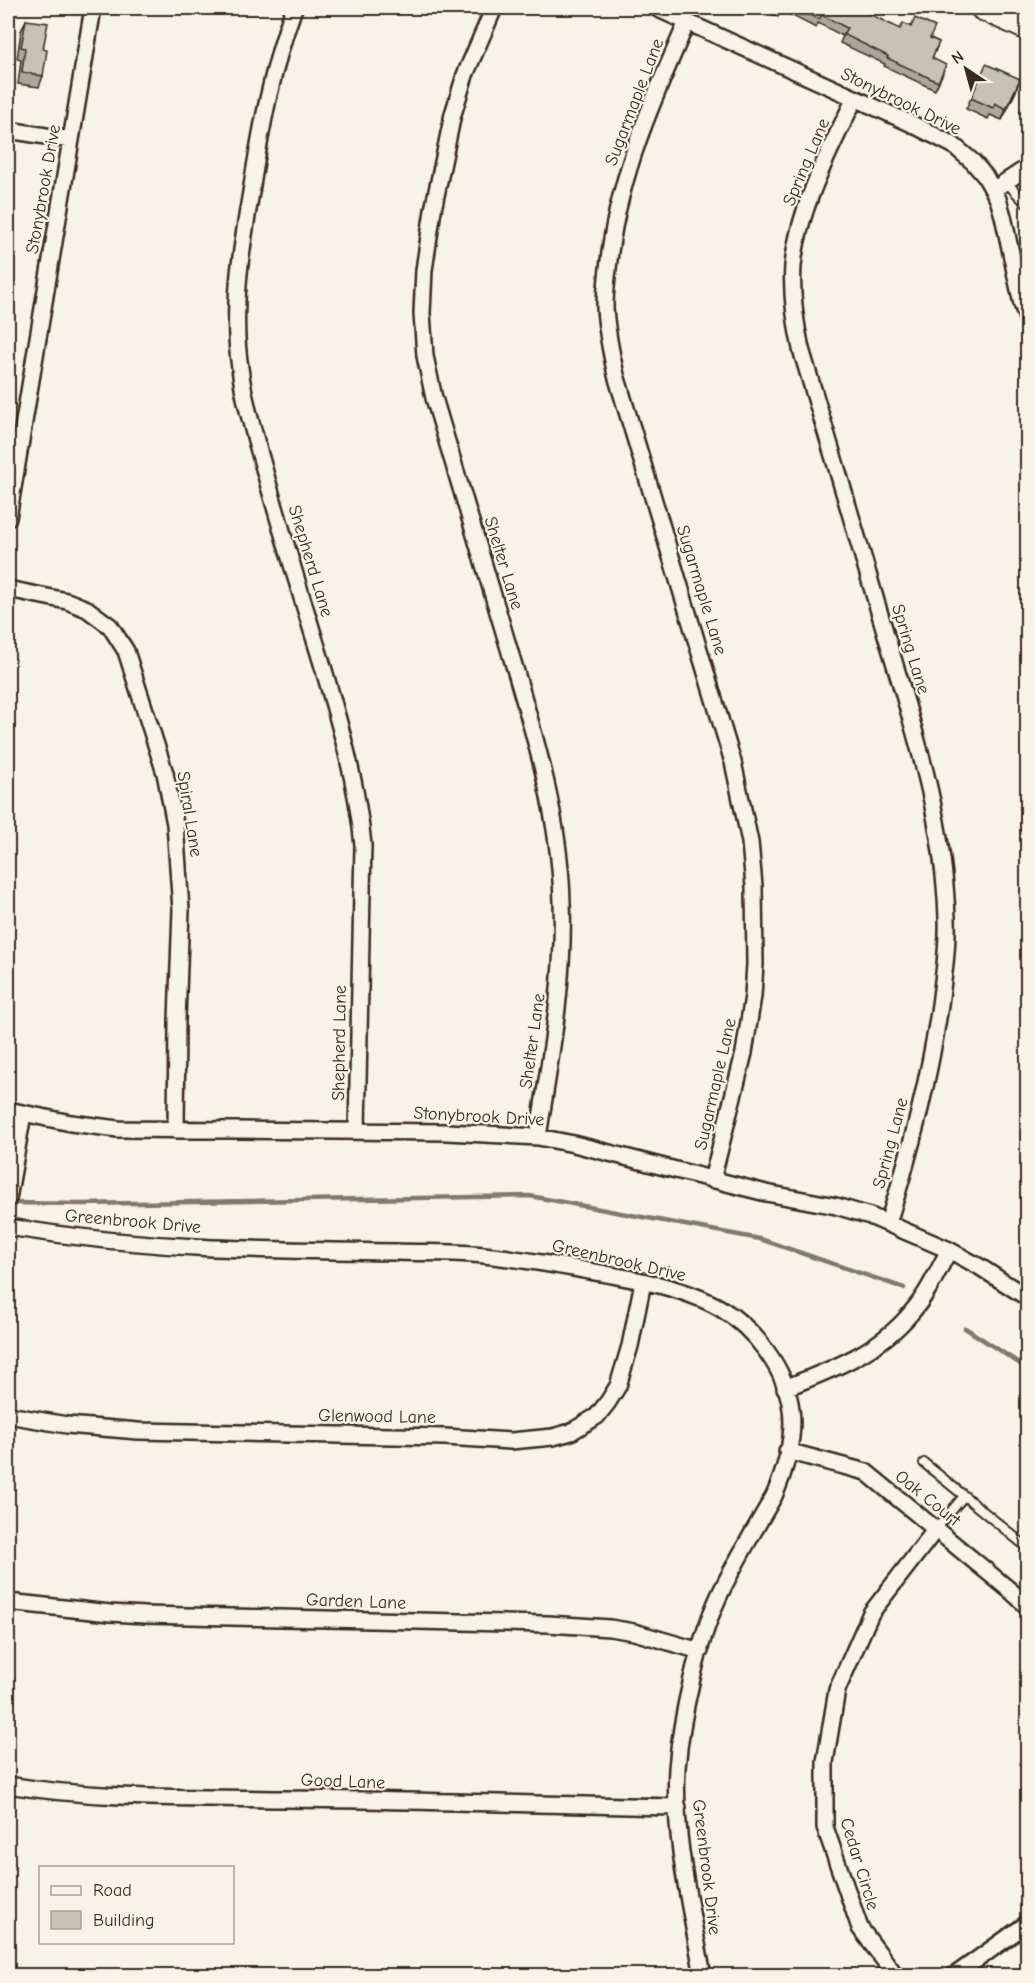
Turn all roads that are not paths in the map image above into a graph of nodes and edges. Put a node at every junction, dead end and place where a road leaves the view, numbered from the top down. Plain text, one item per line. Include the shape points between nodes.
1 (93, 8) edge
2 (294, 8) edge
3 (494, 8) edge
4 (656, 8) edge
5 (983, 8) edge
6 (687, 22) junction
7 (1028, 28) edge
8 (855, 98) junction
9 (8, 130) edge
10 (71, 140) junction
11 (1028, 167) edge
12 (999, 186) junction
13 (1028, 205) edge
14 (1028, 321) edge
15 (8, 518) edge
16 (8, 589) edge
17 (8, 1110) edge
18 (24, 1114) junction
19 (176, 1130) junction
20 (357, 1130) junction
21 (538, 1137) junction
22 (712, 1180) junction
23 (8, 1199) edge
24 (888, 1223) junction
25 (8, 1227) edge
26 (949, 1250) junction
27 (643, 1282) junction
28 (1028, 1298) edge
29 (785, 1388) junction
30 (8, 1415) edge
31 (787, 1451) junction
32 (924, 1463) dead end
33 (964, 1496) junction
34 (936, 1529) junction
35 (1028, 1548) edge
36 (8, 1602) edge
37 (1028, 1607) edge
38 (700, 1652) junction
39 (8, 1785) edge
40 (678, 1807) junction
41 (1028, 1923) edge
42 (703, 1976) edge
43 (896, 1976) edge
44 (954, 1976) edge

1 - 10 street, Stonybrook Drive
2 - 20 street, Shepherd Lane via 273,69 262,124 239,265 237,333 246,401 336,710 360,812 363,845
3 - 21 street, Shelter Lane via 453,114 431,220 422,313 425,356 434,398 518,680 555,828 562,944
4 - 6 street, Stonybrook Drive
5 - 7 main road
6 - 8 street, Stonybrook Drive
6 - 22 street, Sugarmaple Lane via 628,165 613,231 605,308 616,375 733,762 750,842 754,886 753,996 744,1053
8 - 12 street, Stonybrook Drive via 953,145
8 - 24 street, Spring Lane via 799,231 793,302 801,349 923,761 945,873 947,919 934,1043 921,1107
9 - 10 street
10 - 15 street, Stonybrook Drive
11 - 12 street
12 - 13 lane
12 - 14 street, Stonybrook Drive
16 - 19 street, Spiral Lane via 67,601 87,609 110,626 126,651 165,773 175,824 182,910
17 - 18 street, Stonybrook Drive
18 - 19 street, Stonybrook Drive via 118,1129
18 - 23 street
19 - 20 street, Stonybrook Drive
20 - 21 street, Stonybrook Drive
21 - 22 street, Stonybrook Drive
22 - 24 street, Stonybrook Drive via 836,1206
24 - 26 street, Stonybrook Drive
25 - 27 street, Greenbrook Drive via 192,1246 470,1254 521,1259
26 - 28 street, Stonybrook Drive
26 - 29 street via 911,1314 886,1338 854,1360
27 - 29 street, Greenbrook Drive via 709,1302 730,1316 761,1345
27 - 30 street, Glenwood Lane via 618,1386 597,1416 571,1432 553,1437 511,1441 138,1431
29 - 31 street, Greenbrook Drive via 791,1409
31 - 34 street, Oak Court via 866,1472
31 - 38 street, Greenbrook Drive via 774,1496 719,1596
32 - 33 lane
33 - 34 lane
33 - 35 lane
34 - 37 street, Oak Court
34 - 43 street, Cedar Circle via 871,1612 837,1690 825,1762 825,1827 860,1928
36 - 38 street, Garden Lane via 145,1615 600,1627 634,1632
38 - 40 street, Greenbrook Drive via 681,1737
39 - 40 street, Good Lane via 137,1798
40 - 42 street, Greenbrook Drive via 684,1869
41 - 44 street

